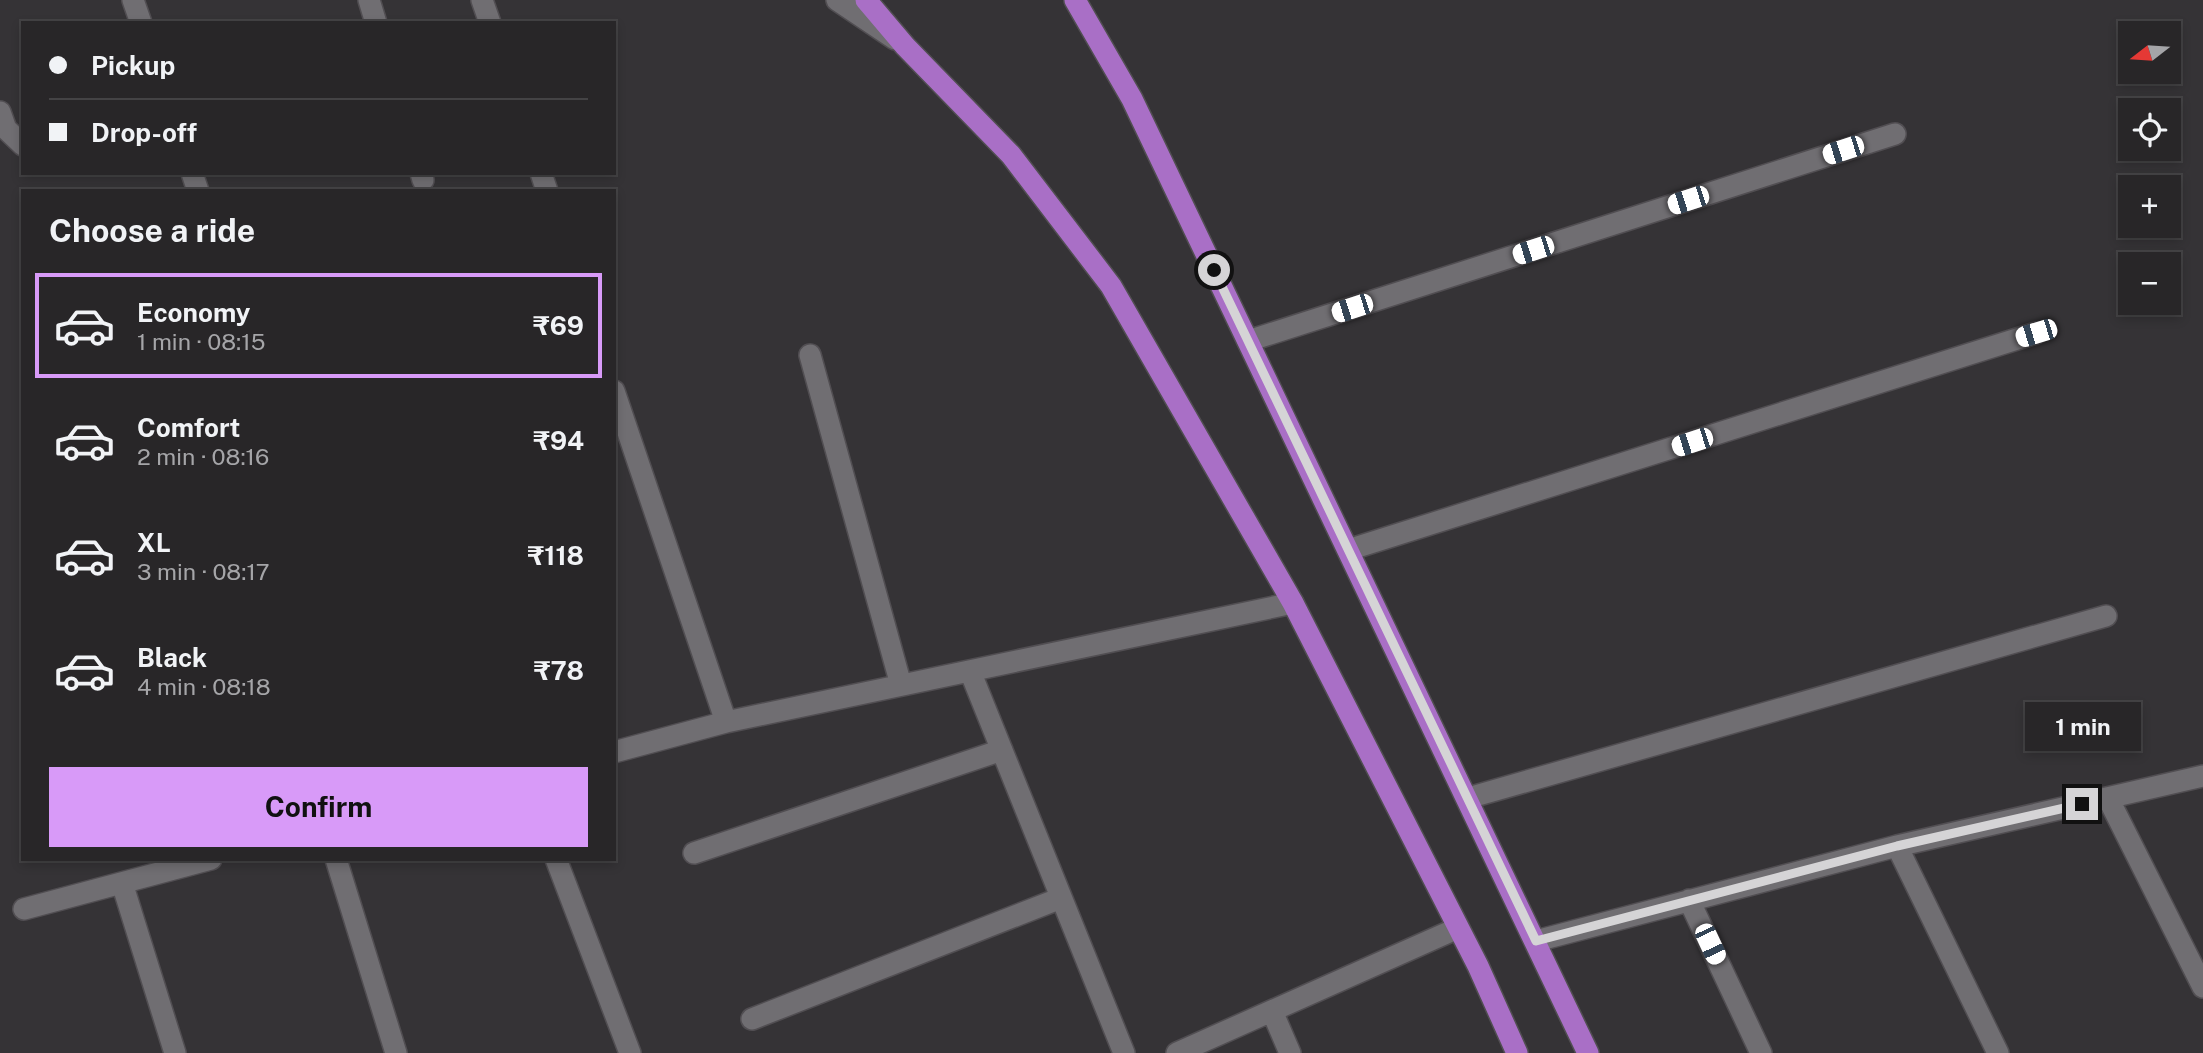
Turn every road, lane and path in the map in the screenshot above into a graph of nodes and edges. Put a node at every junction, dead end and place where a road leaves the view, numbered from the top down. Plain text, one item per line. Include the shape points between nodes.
1 (133, 0) edge
2 (369, 0) edge
3 (482, 0) edge
4 (837, 0) edge
5 (866, 0) edge
6 (1075, 0) edge
7 (140, 21) edge
8 (375, 21) edge
9 (489, 21) edge
10 (905, 46) junction
11 (0, 112) edge
12 (1895, 134) dead end
13 (21, 143) edge
14 (2036, 333) dead end
15 (1248, 341) junction
16 (810, 355) dead end
17 (616, 397) edge
18 (1349, 550) junction
19 (1293, 603) junction
20 (2106, 616) dead end
21 (970, 671) junction
22 (901, 685) junction
23 (726, 722) junction
24 (1002, 750) junction
25 (616, 751) edge
26 (2203, 776) edge
27 (1468, 798) junction
28 (2108, 798) junction
29 (1897, 846) junction
30 (694, 853) dead end
31 (204, 861) edge
32 (338, 861) edge
33 (557, 861) edge
34 (122, 883) junction
35 (1061, 898) junction
36 (1689, 900) junction
37 (24, 909) dead end
38 (1458, 929) junction
39 (1536, 941) junction
40 (2203, 987) edge
41 (1272, 1011) junction
42 (752, 1019) dead end
43 (175, 1053) edge
44 (396, 1053) edge
45 (630, 1053) edge
46 (1124, 1053) edge
47 (1177, 1053) edge
48 (1290, 1053) edge
49 (1517, 1053) edge
50 (1588, 1053) edge
51 (1761, 1053) edge
52 (1998, 1053) edge

1 - 7 street
2 - 8 street
3 - 9 street
4 - 10 street
5 - 10 highway
6 - 15 highway via 1132,99
10 - 19 highway via 1011,155 1111,286
11 - 13 street via 6,129
12 - 15 street
14 - 18 street
15 - 18 highway
16 - 22 street
17 - 23 street
18 - 27 highway
19 - 21 street
19 - 38 highway
20 - 27 street
21 - 22 street
21 - 24 street
22 - 23 street
23 - 25 street
24 - 30 street
24 - 35 street
26 - 28 street
27 - 39 highway
28 - 29 street
28 - 40 street
29 - 36 street
29 - 52 street
31 - 34 street
32 - 44 street
33 - 45 street
34 - 37 street
34 - 43 street
35 - 42 street
35 - 46 street
36 - 39 street
36 - 51 street
38 - 41 street
38 - 49 highway
39 - 50 highway
41 - 47 street
41 - 48 street

